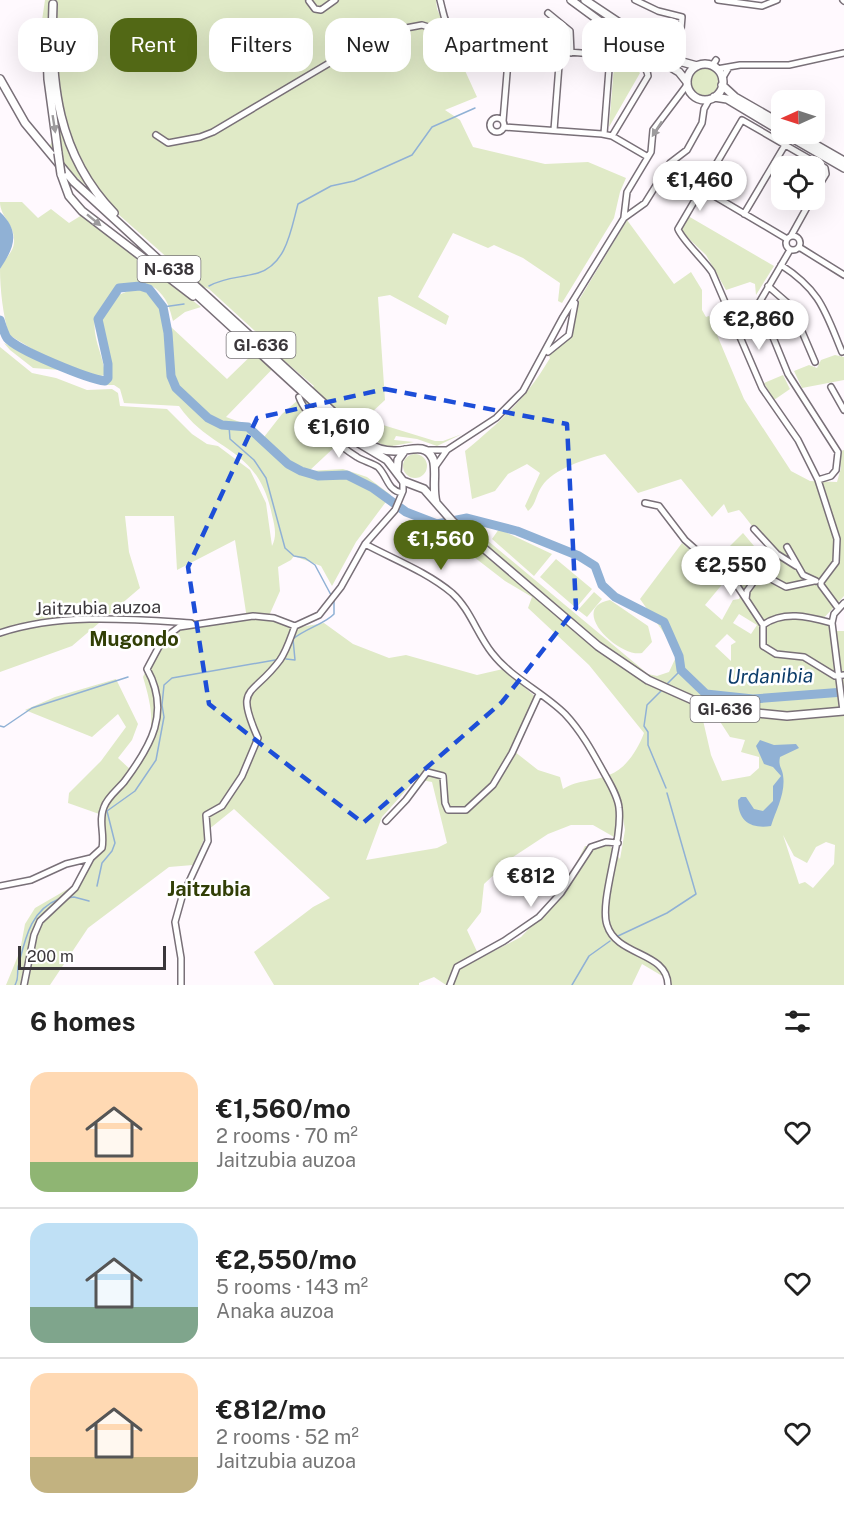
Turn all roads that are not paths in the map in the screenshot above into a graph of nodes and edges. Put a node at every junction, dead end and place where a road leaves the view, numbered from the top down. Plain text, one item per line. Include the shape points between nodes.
1 (309, 0) edge
2 (335, 0) edge
3 (440, 0) edge
4 (571, 0) edge
5 (584, 0) edge
6 (635, 0) edge
7 (718, 0) edge
8 (777, 0) edge
9 (53, 2) edge
10 (762, 3) edge
11 (584, 9) junction
12 (548, 13) dead end
13 (446, 18) edge
14 (682, 18) edge
15 (423, 25) edge
16 (571, 53) joint
17 (844, 53) edge
18 (582, 54) edge
19 (715, 65) junction
20 (697, 66) junction
21 (728, 69) junction
22 (507, 72) edge
23 (558, 72) edge
24 (609, 72) edge
25 (648, 72) edge
26 (0, 79) edge
27 (722, 82) junction
28 (687, 83) junction
29 (711, 98) junction
30 (771, 118) edge
31 (771, 126) edge
32 (554, 130) junction
33 (604, 134) junction
34 (156, 135) dead end
35 (612, 136) junction
36 (802, 144) edge
37 (814, 144) edge
38 (785, 145) junction
39 (804, 156) edge
40 (648, 157) junction
41 (844, 161) edge
42 (670, 163) junction
43 (844, 168) edge
44 (672, 171) junction
45 (664, 173) junction
46 (701, 188) junction
47 (628, 190) junction
48 (641, 206) junction
49 (102, 208) junction
50 (805, 210) edge
51 (744, 214) junction
52 (624, 218) junction
53 (123, 222) junction
54 (789, 238) junction
55 (799, 248) junction
56 (790, 250) junction
57 (781, 265) junction
58 (844, 275) edge
59 (768, 286) junction
60 (577, 296) junction
61 (563, 317) junction
62 (237, 330) junction
63 (570, 330) junction
64 (552, 338) junction
65 (563, 339) junction
66 (842, 352) dead end
67 (544, 356) junction
68 (815, 362) dead end
69 (831, 387) dead end
70 (300, 397) dead end
71 (844, 410) edge
72 (405, 450) junction
73 (424, 450) junction
74 (447, 450) junction
75 (841, 451) edge
76 (433, 471) junction
77 (397, 472) junction
78 (403, 480) junction
79 (818, 480) junction
80 (416, 485) junction
81 (402, 494) junction
82 (645, 503) dead end
83 (438, 505) junction
84 (754, 529) dead end
85 (365, 544) junction
86 (787, 547) dead end
87 (796, 566) junction
88 (814, 581) junction
89 (821, 582) junction
90 (746, 599) junction
91 (844, 603) edge
92 (838, 608) junction
93 (832, 622) junction
94 (199, 623) junction
95 (763, 625) junction
96 (295, 626) junction
97 (0, 633) edge
98 (841, 675) edge
99 (538, 694) junction
100 (844, 711) edge
101 (386, 821) dead end
102 (618, 843) junction
103 (91, 858) junction
104 (0, 886) edge
105 (24, 985) edge
106 (181, 985) edge
107 (450, 985) edge
108 (668, 985) edge

1 - 2 street via 315,9 321,10
3 - 13 street
4 - 11 main road
5 - 11 street
5 - 20 main road via 675,60
6 - 14 street
7 - 10 street
8 - 10 street
9 - 53 main road, GI-636 via 52,71 61,119 90,187
9 -> 62 main road, GI-636, bridge via 47,70 61,174 69,196 82,211
11 - 28 main road via 679,72
12 - 16 street via 570,31
15 - 34 street via 353,49 200,137 168,143
16 - 18 street
17 - 21 street via 789,64 740,65
19 - 20 main road
19 - 21 street
19 - 27 main road
20 - 28 main road
21 - 27 street
22 - 32 street via 503,124
23 - 32 street
24 - 33 street
25 - 35 street
26 - 49 main road, N-638 via 47,152
27 - 29 main road
27 - 30 main road via 735,97
28 - 29 main road via 693,96
28 -> 40 street via 653,130
29 - 31 main road via 727,99
29 - 42 street via 687,150
32 - 33 street
33 - 35 street
35 - 40 street
36 - 43 main road
37 - 41 main road
38 - 39 street
38 - 46 street via 744,120
38 - 51 street
40 - 47 street
42 - 44 street
42 - 45 street
44 - 45 street
44 - 46 street
45 - 48 street
46 - 51 street
46 - 79 street via 680,224 679,233 712,272 762,388 798,440
47 - 48 street via 630,203
47 - 52 street
48 - 52 street
49 - 53 main road, N-638
49 - 62 main road, N-638
50 - 54 street
51 - 54 street
52 - 60 street
53 - 72 main road, GI-636 via 360,438 384,451
54 - 55 street via 799,239
54 - 56 street via 786,244
55 - 56 street
55 - 58 street
56 - 57 street
57 - 59 street
57 - 66 street via 820,299
59 - 68 street via 791,306
59 - 75 street via 759,303 788,374
60 - 61 street
60 - 63 street
61 - 63 street
61 - 64 street
62 - 77 main road, GI-636 via 357,442 387,460
63 - 65 street
64 - 65 street
64 - 67 street
65 - 67 street
67 - 74 street via 510,405
69 - 71 street
70 - 81 street via 303,409 340,445 378,467 391,489
72 - 73 main road, GI-636
72 - 77 main road via 398,460
73 - 74 street
73 - 76 main road, GI-636 via 432,458
74 - 76 street
75 - 79 street via 836,470
76 - 80 main road via 426,482
76 - 83 main road, GI-636
77 - 78 main road, GI-636
78 - 80 main road, GI-636
78 - 81 street
79 - 89 street via 837,539 836,562
80 - 81 street
80 - 83 main road, GI-636
81 - 85 street via 395,510
82 - 90 street via 659,506 685,540 738,587
83 - 100 main road, GI-636 via 598,646 664,688 709,705 755,714 787,716
84 - 87 street via 777,554
85 - 96 street via 336,593 315,618
85 - 99 street via 441,584 454,595 492,654
86 - 87 street
87 - 88 street
88 - 89 street
88 - 90 street via 786,586 760,573
89 - 92 street
90 - 95 street
91 - 92 street
92 - 93 street
93 - 95 street via 788,615
93 - 98 street
94 - 96 street, Jaitzubia auzoa via 253,616
94 - 97 street, Jaitzubia auzoa via 54,621
94 - 103 street, Jaitzubia auzoa via 179,627 167,635 147,669 159,705 156,726 140,759 104,805 104,841
95 - 98 street via 763,646 776,654 804,657 835,676
96 - 106 street via 281,659 248,693 246,711 258,738 242,776 222,806 206,815 208,841 175,922
98 - 100 street
99 - 101 street via 493,785 466,810 448,810 443,776 427,772
99 - 102 street via 575,725 597,760 618,804
102 - 107 street via 591,847 561,893 539,917 457,967
102 - 108 street via 606,924 615,941 658,963
103 - 104 street via 31,880
103 - 105 street, Jaitzubia auzoa via 75,888 40,921

